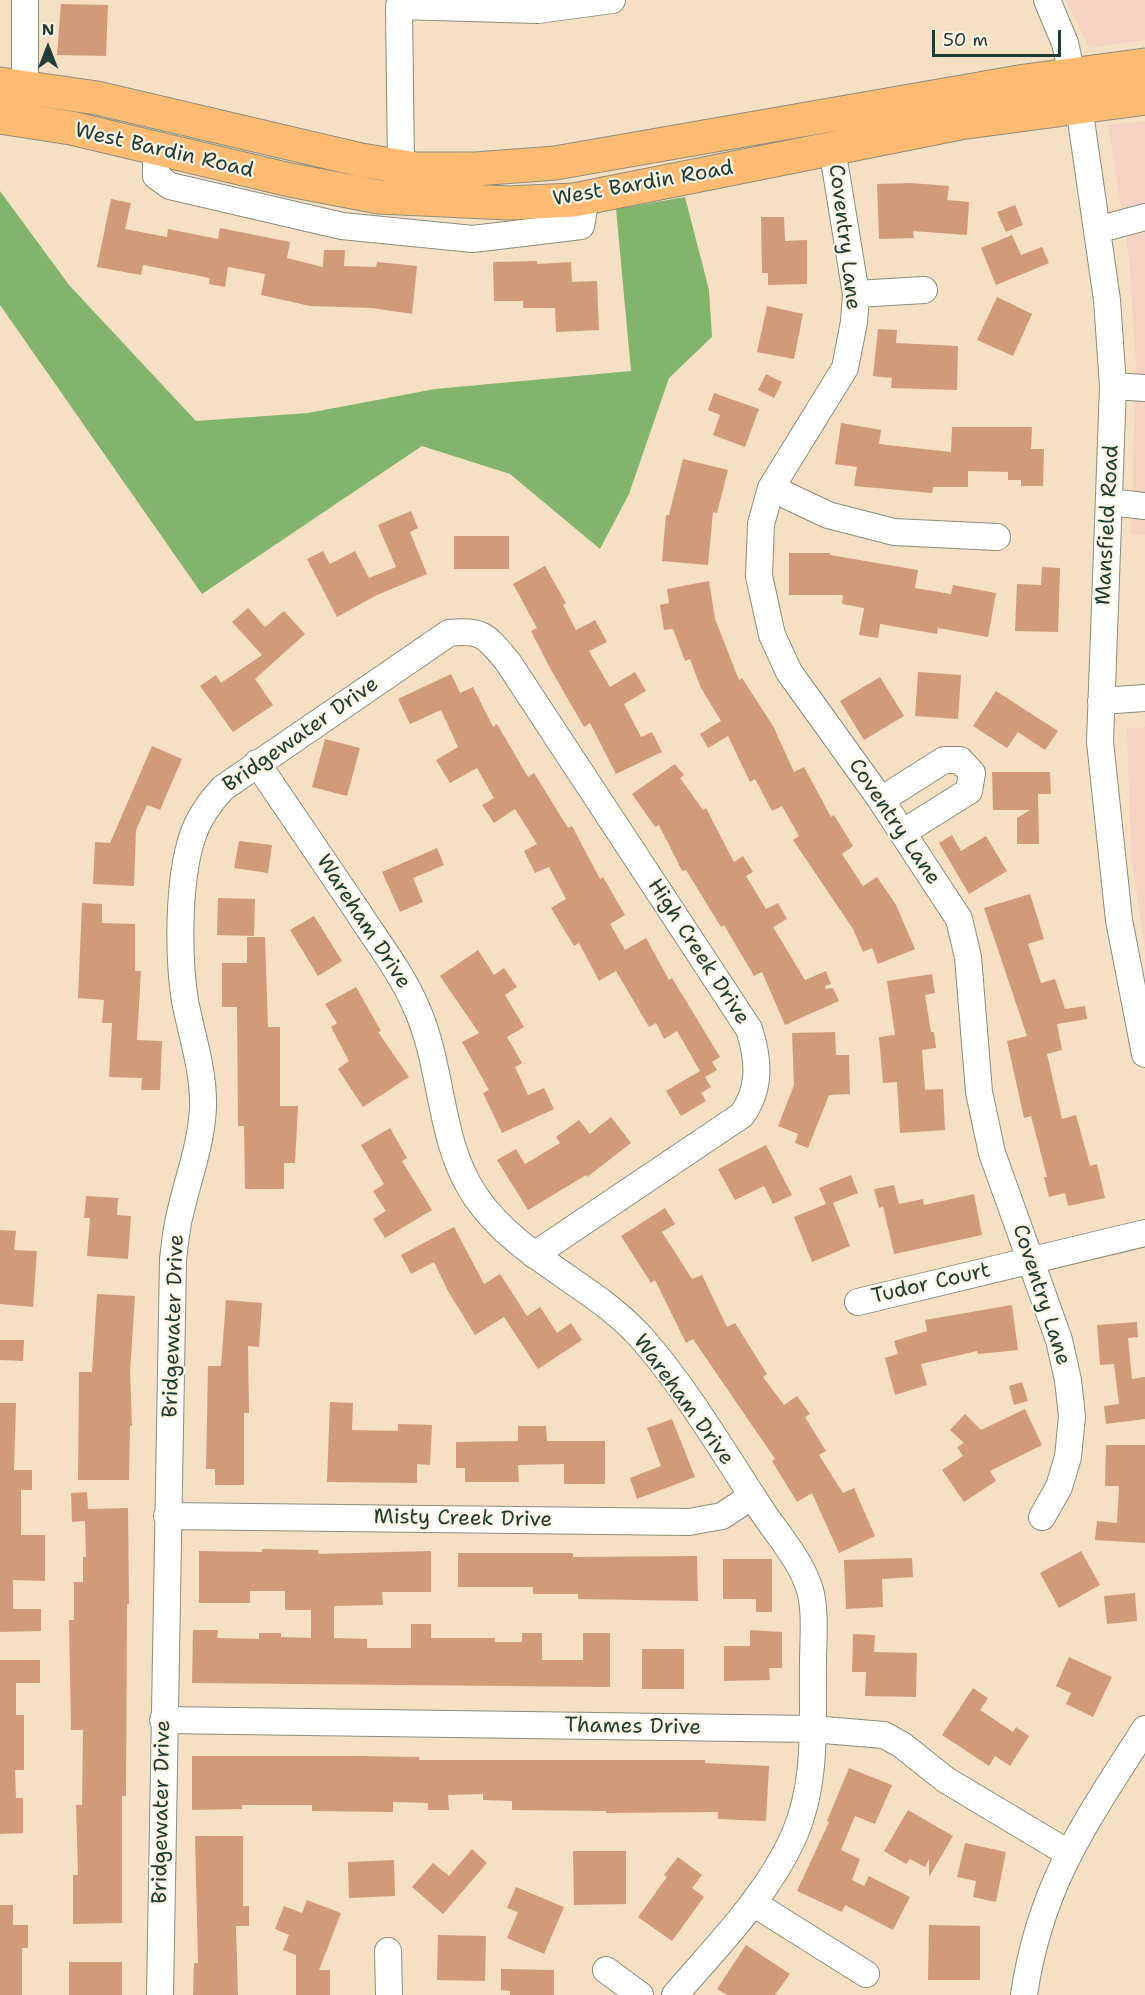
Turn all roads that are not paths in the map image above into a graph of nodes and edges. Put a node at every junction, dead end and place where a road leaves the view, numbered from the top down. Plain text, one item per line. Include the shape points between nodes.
1 (25, 0) edge
2 (612, 0) edge
3 (1047, 0) edge
4 (1145, 65) edge
5 (12, 85) edge
6 (1076, 91) junction
7 (1145, 98) edge
8 (12, 119) edge
9 (832, 148) junction
10 (401, 167) junction
11 (1145, 216) edge
12 (1097, 230) junction
13 (924, 290) dead end
14 (856, 294) junction
15 (1113, 386) junction
16 (1145, 388) edge
17 (771, 488) junction
18 (1110, 502) junction
19 (1145, 506) edge
20 (997, 537) dead end
21 (471, 631) joint
22 (1145, 698) edge
23 (1101, 700) junction
24 (257, 763) junction
25 (881, 800) junction
26 (902, 833) junction
27 (1136, 973) edge
28 (1145, 1054) edge
29 (1145, 1233) edge
30 (534, 1255) junction
31 (1031, 1260) junction
32 (858, 1302) dead end
33 (752, 1496) junction
34 (167, 1516) junction
35 (1042, 1517) dead end
36 (163, 1720) junction
37 (812, 1729) junction
38 (1145, 1729) edge
39 (1068, 1853) junction
40 (753, 1903) junction
41 (388, 1951) dead end
42 (606, 1970) dead end
43 (866, 1974) dead end
44 (160, 1995) edge
45 (389, 1995) edge
46 (640, 1995) edge
47 (675, 1995) edge
48 (1024, 1995) edge

1 - 5 street
2 - 10 street via 538,10 399,6
3 - 6 street, Mansfield Road via 1065,43
4 - 6 main road, West Bardin Road
5 - 8 street
5 - 10 main road, West Bardin Road via 97,98
6 - 7 main road, West Bardin Road
6 - 9 main road, West Bardin Road via 960,123
6 - 10 main road, West Bardin Road via 1003,85 555,163 476,170
6 - 12 street, Mansfield Road
8 - 9 main road, West Bardin Road via 71,128 290,180 380,197 508,203 586,198
9 - 14 street, Coventry Lane
11 - 12 street
12 - 15 street, Mansfield Road
13 - 14 street
14 - 17 street, Coventry Lane via 845,368
15 - 16 street
15 - 18 street, Mansfield Road
17 - 20 street via 828,515 894,532
17 - 25 street, Coventry Lane via 761,525 759,576 772,635 789,672
18 - 19 street
18 - 23 street, Mansfield Road
21 - 24 street, Bridgewater Drive via 449,633
21 - 30 street, High Creek Drive via 486,636 508,662 749,1029 755,1048 757,1085 742,1115
22 - 23 street
23 - 27 street, Mansfield Road via 1100,742 1109,848
24 - 30 street, Wareham Drive via 395,966 418,1011 461,1174 506,1233
24 - 34 street, Bridgewater Drive via 223,788 204,809 192,838 184,876 181,956 186,1001 200,1061 203,1107 199,1150 179,1215 173,1259
25 - 26 street, Coventry Lane
25 - 26 street via 944,760 960,760 972,773 969,791
26 - 31 street, Coventry Lane via 959,919 968,957 979,1092 992,1153
27 - 28 street, Mansfield Road
29 - 31 street, Tudor Court
30 - 33 street, Wareham Drive via 598,1299 637,1334
31 - 32 street, Tudor Court
31 - 35 street, Coventry Lane via 1059,1340 1072,1416 1068,1457 1059,1487
33 - 34 street, Misty Creek Drive via 722,1516 689,1522
33 - 37 street, Wareham Drive via 800,1568 810,1591
34 - 36 street, Bridgewater Drive
36 - 37 street, Thames Drive
36 - 44 street, Bridgewater Drive
37 - 39 street, Thames Drive via 884,1736 946,1780
37 - 40 street, Wareham Drive via 812,1768 806,1804 792,1840
38 - 39 street
39 - 48 street via 1045,1905 1028,1964
40 - 43 street
40 - 47 street, Wareham Drive
41 - 45 street
42 - 46 street

